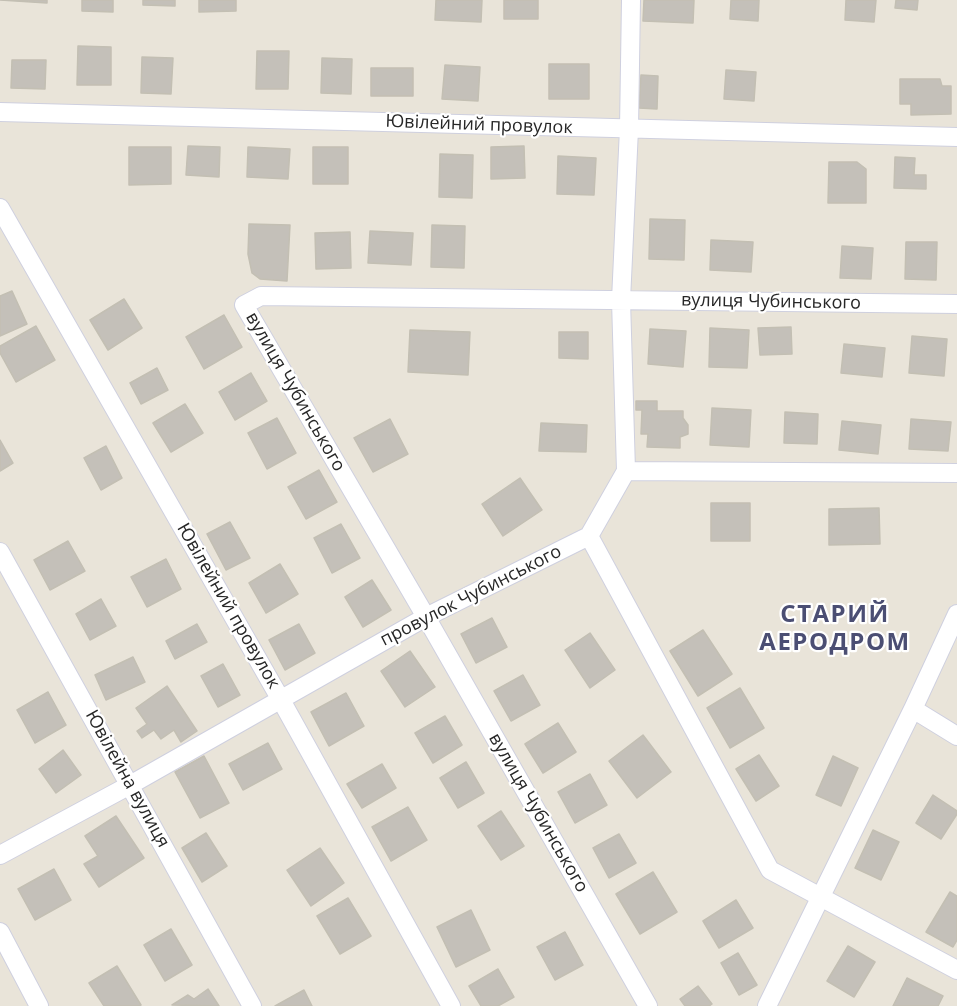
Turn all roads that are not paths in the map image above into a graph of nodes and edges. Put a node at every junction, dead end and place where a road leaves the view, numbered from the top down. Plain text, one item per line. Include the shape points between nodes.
1 (631, 0) edge
2 (0, 112) edge
3 (629, 129) junction
4 (957, 137) edge
5 (0, 208) edge
6 (621, 300) junction
7 (957, 304) edge
8 (626, 471) junction
9 (957, 473) edge
10 (589, 536) junction
11 (0, 552) edge
12 (957, 614) edge
13 (426, 617) junction
14 (281, 700) junction
15 (913, 709) junction
16 (957, 736) edge
17 (130, 785) junction
18 (0, 855) edge
19 (820, 896) junction
20 (0, 932) edge
21 (957, 970) edge
22 (39, 1006) edge
23 (252, 1006) edge
24 (451, 1006) edge
25 (648, 1006) edge
26 (766, 1006) edge

1 - 3 street
2 - 3 street, Ювілейний провулок
3 - 4 street, Ювілейний провулок
3 - 6 street
5 - 14 street, Ювілейний провулок
6 - 7 street, вулиця Чубинського
6 - 8 street
6 - 13 street, вулиця Чубинського via 261,296 244,305
8 - 9 street
8 - 10 street
10 - 13 street, провулок Чубинського
10 - 19 street via 770,870
11 - 17 street, Ювілейна вулиця
12 - 15 street
13 - 14 street, провулок Чубинського
13 - 25 street, вулиця Чубинського
14 - 17 street, провулок Чубинського
14 - 24 street, Ювілейний провулок
15 - 16 street
15 - 19 street
17 - 18 street, провулок Чубинського
17 - 23 street, Ювілейна вулиця
19 - 21 street
19 - 26 street
20 - 22 street

